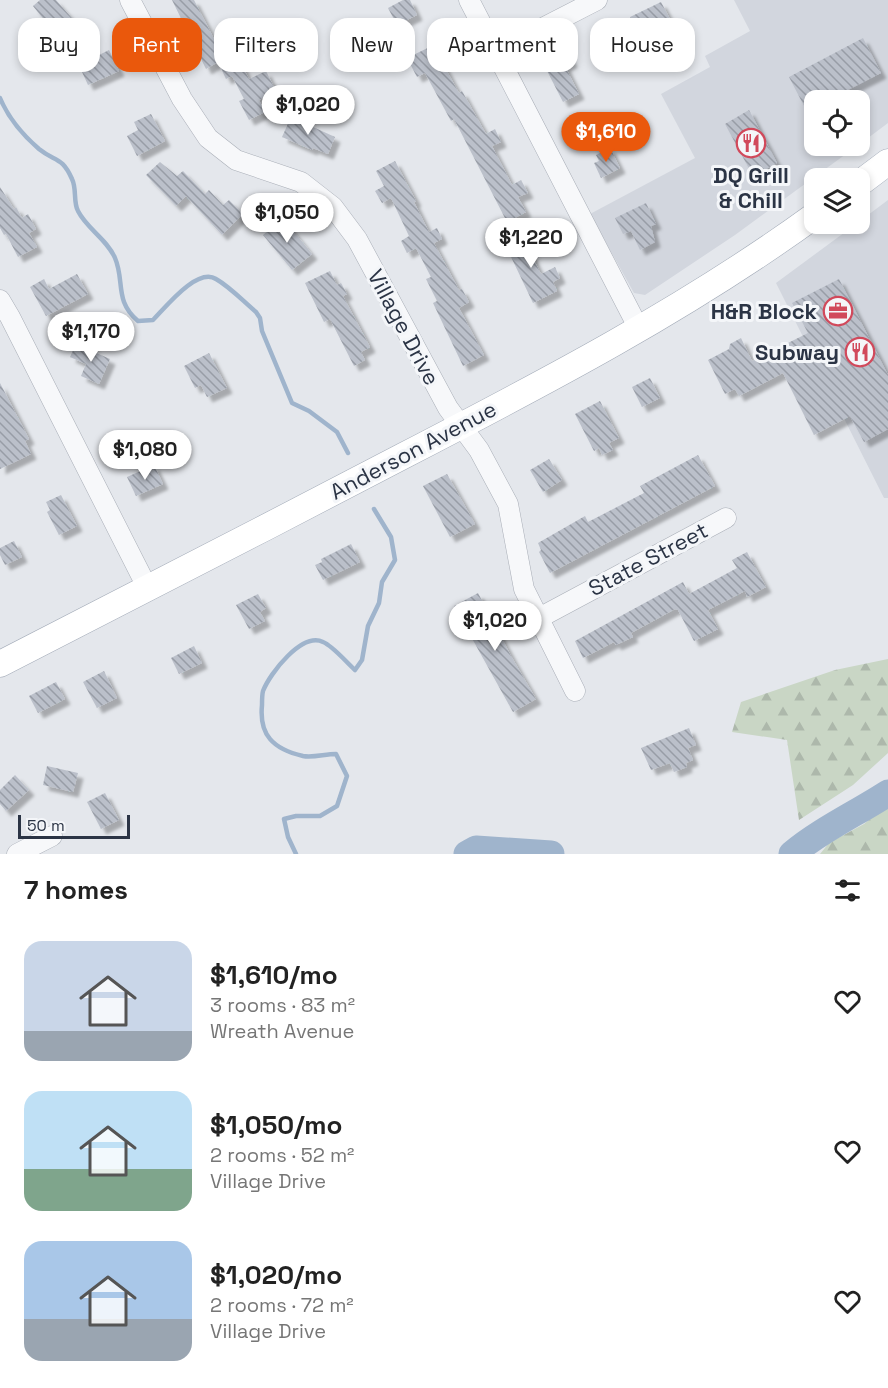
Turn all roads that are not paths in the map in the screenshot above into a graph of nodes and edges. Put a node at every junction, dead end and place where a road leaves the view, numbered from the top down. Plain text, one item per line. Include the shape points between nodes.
1 (130, 0) edge
2 (469, 0) edge
3 (597, 0) edge
4 (478, 18) edge
5 (562, 18) edge
6 (506, 72) edge
7 (888, 162) edge
8 (870, 176) edge
9 (804, 223) edge
10 (0, 300) edge
11 (639, 328) junction
12 (462, 426) junction
13 (726, 518) dead end
14 (148, 589) junction
15 (538, 618) junction
16 (0, 664) edge
17 (574, 692) dead end
18 (52, 836) dead end
19 (17, 854) edge

1 - 12 street, Village Drive via 182,99 208,138 236,160 301,182 333,207 357,239 448,408
2 - 4 street
3 - 5 street
6 - 11 street
7 - 8 main road
9 - 11 main road, Anderson Avenue
10 - 14 street
11 - 12 main road, Anderson Avenue
12 - 14 main road, Anderson Avenue
12 - 15 street, Village Drive via 508,504 525,589
13 - 15 street, State Street
14 - 16 main road, Anderson Avenue
15 - 17 street, Village Drive
18 - 19 street

